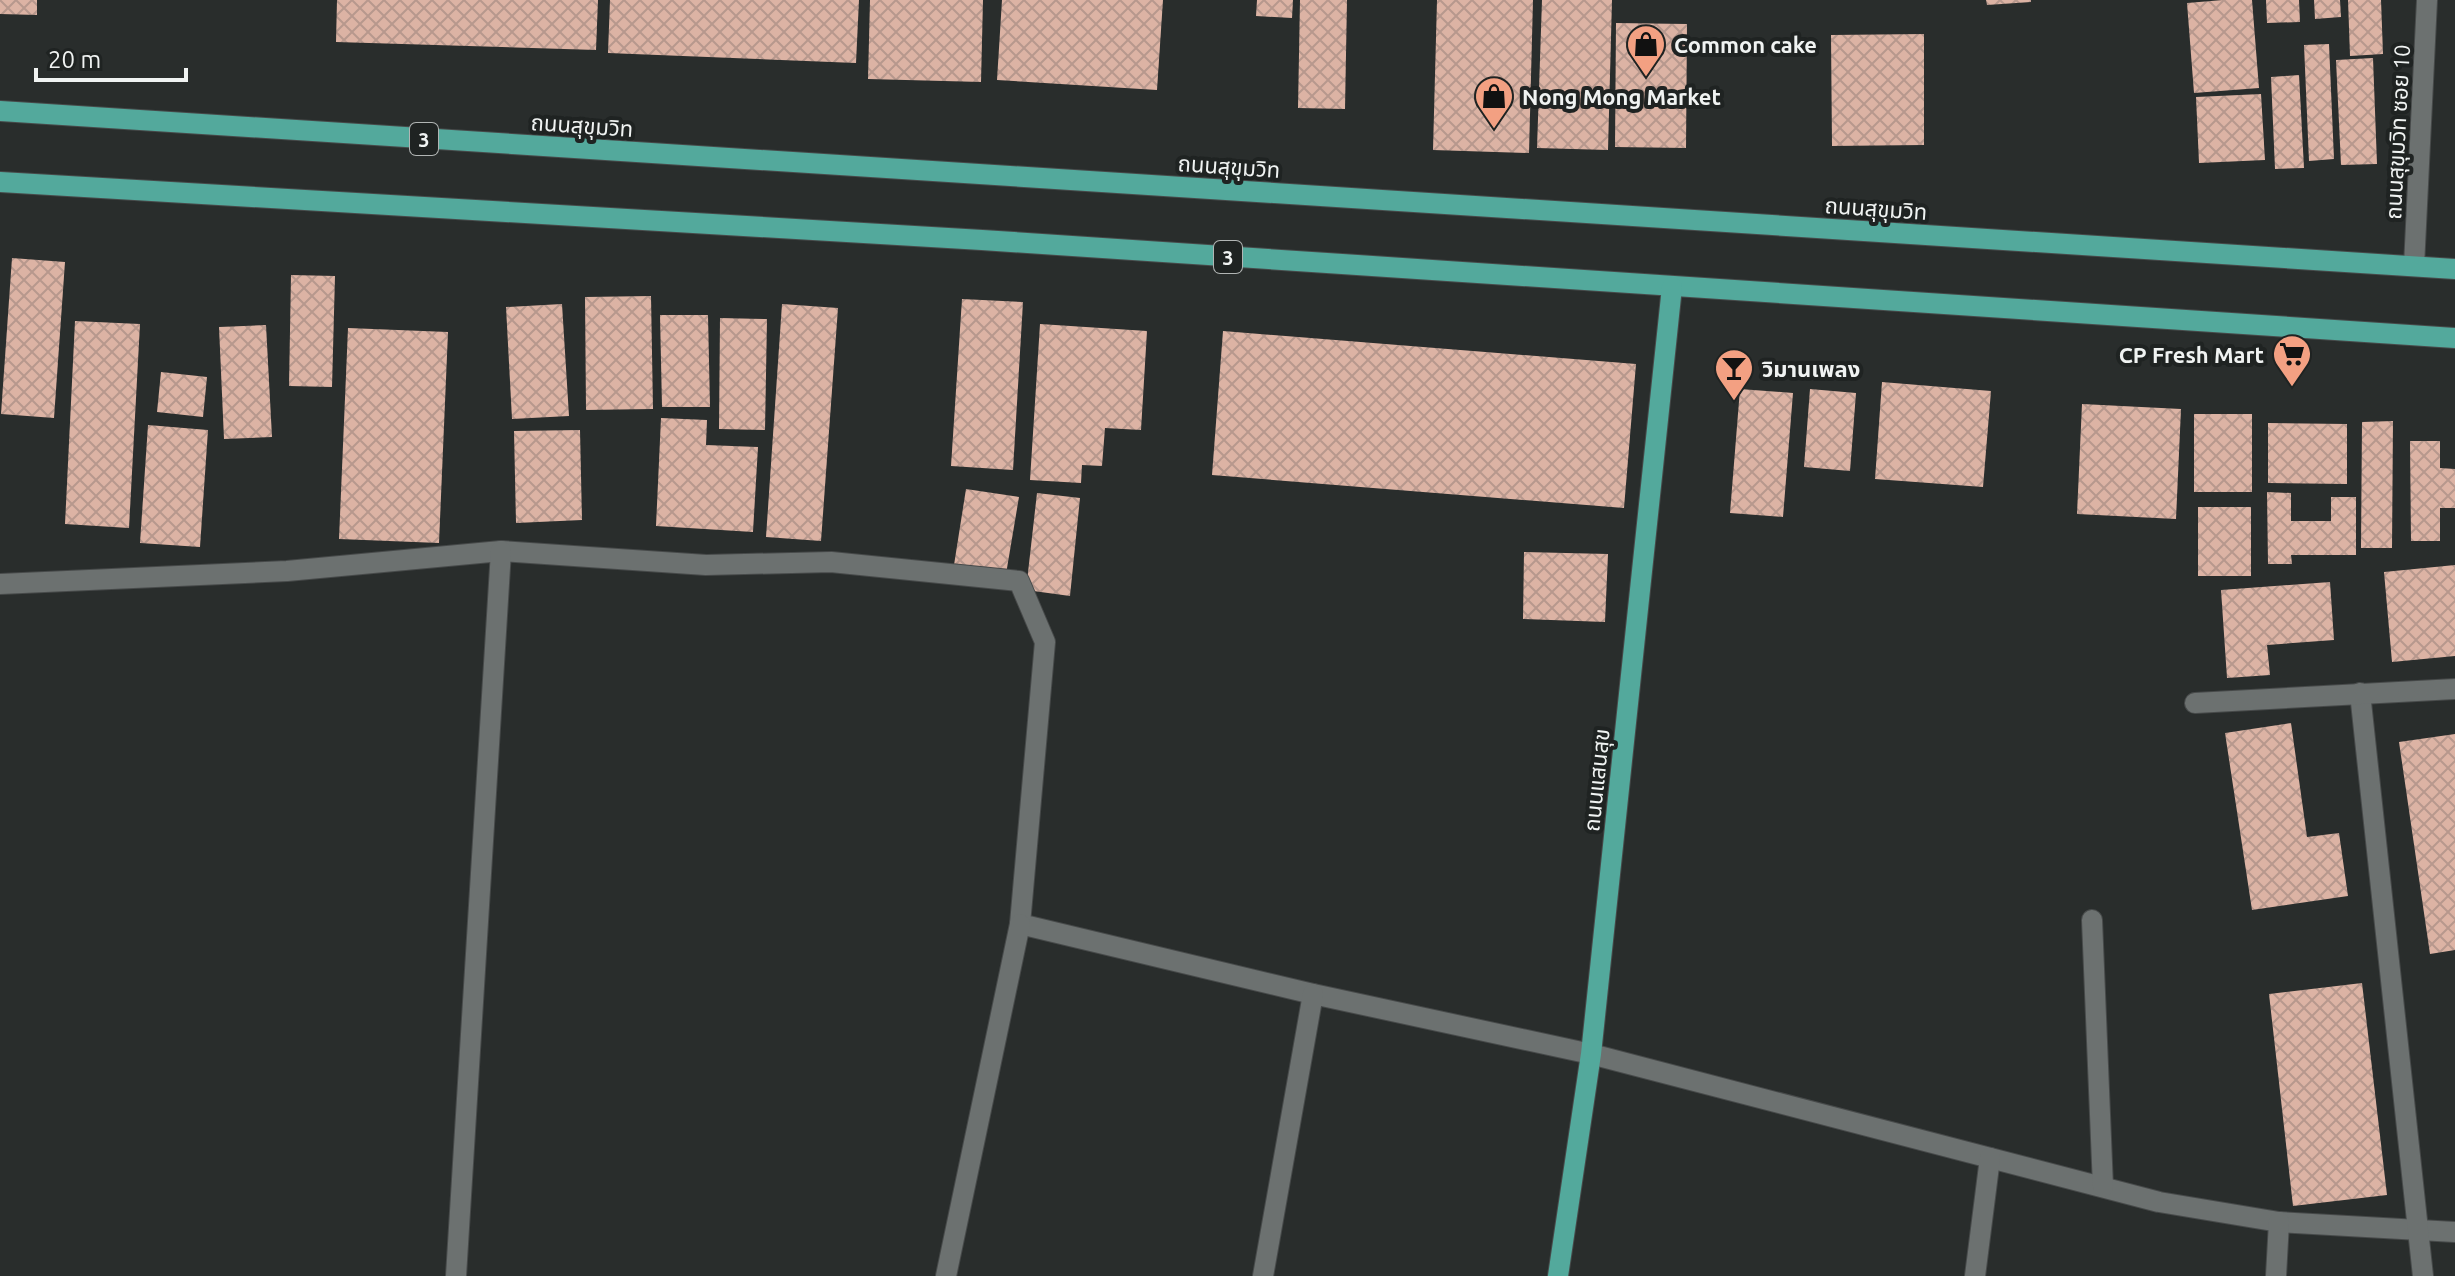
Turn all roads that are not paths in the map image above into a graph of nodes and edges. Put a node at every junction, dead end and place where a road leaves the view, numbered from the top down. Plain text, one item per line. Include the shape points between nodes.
1 (2427, 0) edge
2 (0, 111) edge
3 (0, 182) edge
4 (2414, 266) junction
5 (2455, 269) edge
6 (1672, 287) junction
7 (2455, 338) edge
8 (501, 551) junction
9 (0, 584) edge
10 (2455, 689) edge
11 (2360, 693) junction
12 (2195, 703) dead end
13 (2092, 920) dead end
14 (1020, 924) junction
15 (1313, 994) junction
16 (1591, 1054) junction
17 (1990, 1158) junction
18 (2103, 1187) junction
19 (2279, 1222) junction
20 (2419, 1229) junction
21 (2455, 1232) edge
22 (456, 1276) edge
23 (946, 1276) edge
24 (1263, 1276) edge
25 (1558, 1276) edge
26 (1975, 1276) edge
27 (2276, 1276) edge
28 (2423, 1276) edge

1 - 4 street, ถนนสุขุมวิท ซอย 10
2 - 4 main road, ถนนสุขุมวิท / 3
3 - 6 main road, 3
4 - 5 main road, ถนนสุขุมวิท / 3
6 - 7 main road, 3
6 - 16 main road, ถนนแสนสุข
8 - 9 street via 287,571
8 - 14 street via 706,565 831,562 1019,581 1045,642
8 - 22 street
10 - 11 street
11 - 12 street
11 - 20 street
13 - 18 street
14 - 15 street
14 - 23 street
15 - 16 street
15 - 24 street
16 - 17 street
16 - 25 main road, ถนนแสนสุข
17 - 18 street
17 - 26 street
18 - 19 street
19 - 20 street
19 - 27 street
20 - 21 street
20 - 28 street

